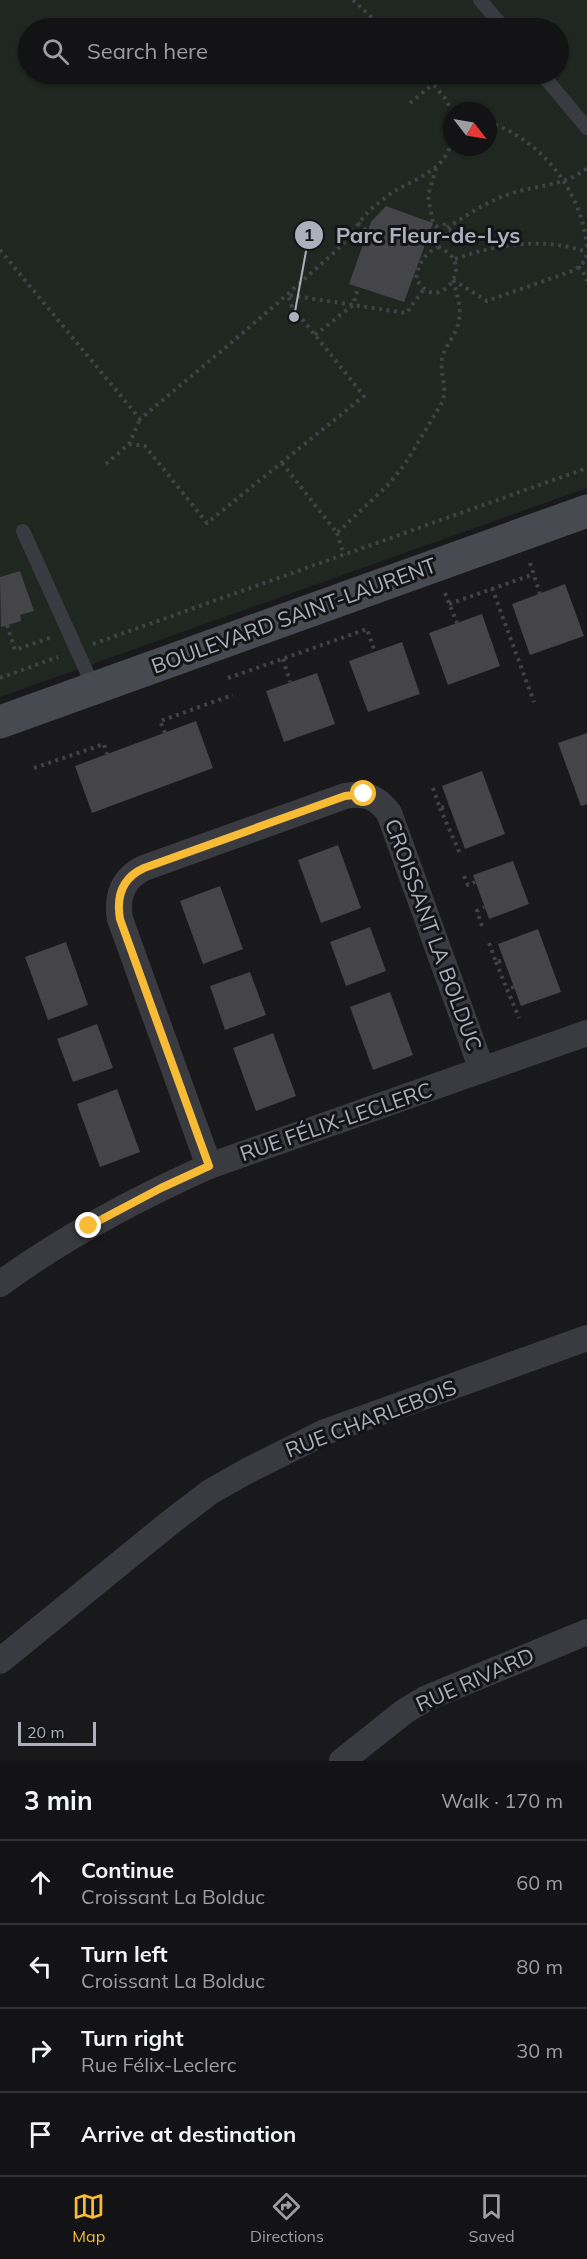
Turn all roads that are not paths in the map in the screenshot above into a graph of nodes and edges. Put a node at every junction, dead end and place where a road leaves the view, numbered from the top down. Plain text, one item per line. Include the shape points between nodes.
1 (480, 0) edge
2 (495, 18) edge
3 (550, 84) edge
4 (587, 128) edge
5 (587, 511) edge
6 (23, 531) dead end
7 (94, 688) junction
8 (0, 722) edge
9 (587, 1033) edge
10 (482, 1070) junction
11 (209, 1166) junction
12 (0, 1284) edge
13 (587, 1338) edge
14 (587, 1632) edge
15 (0, 1661) edge
16 (342, 1761) edge

1 - 2 lane
3 - 4 lane
5 - 7 street, BOULEVARD SAINT-LAURENT
6 - 7 lane
7 - 8 street, BOULEVARD SAINT-LAURENT
9 - 10 street, RUE FÉLIX-LECLERC
10 - 11 street, RUE FÉLIX-LECLERC
10 - 11 street, CROISSANT LA BOLDUC via 389,813 381,803 364,794 345,796 144,868 127,878 122,887 120,919
11 - 12 street, RUE FÉLIX-LECLERC via 89,1226
13 - 15 street, RUE CHARLEBOIS via 325,1432 247,1471 210,1492 172,1521
14 - 16 street, RUE RIVARD via 427,1698

